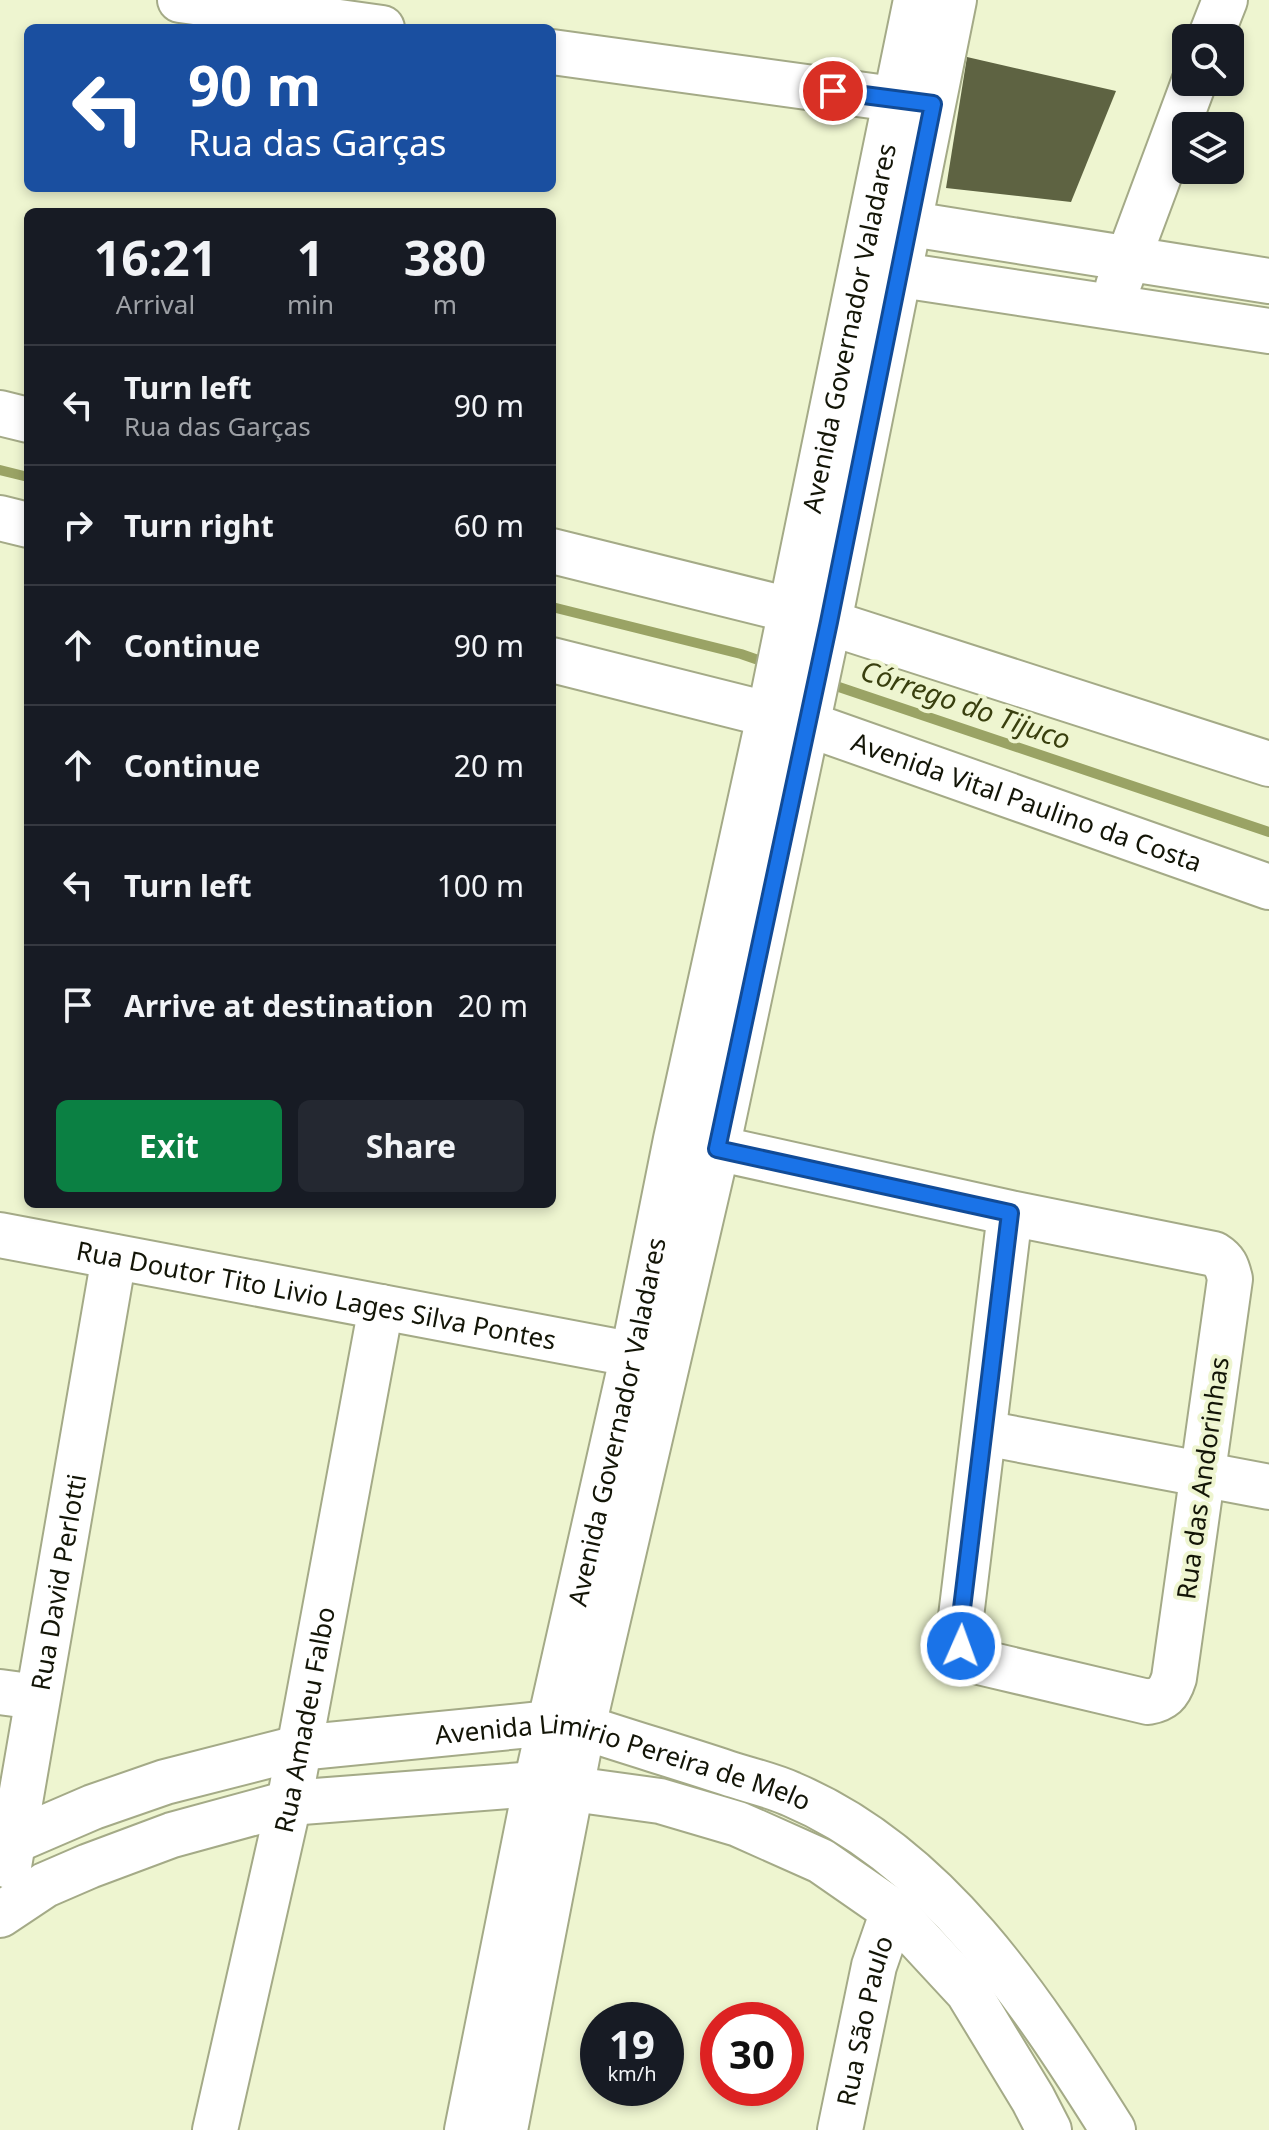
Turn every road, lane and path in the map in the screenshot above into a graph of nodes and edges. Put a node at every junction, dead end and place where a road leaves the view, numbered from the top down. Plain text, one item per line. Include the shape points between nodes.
1 (180, 0) edge
2 (916, 0) edge
3 (954, 0) edge
4 (1225, 0) edge
5 (353, 24) edge
6 (1216, 24) edge
7 (556, 53) edge
8 (1189, 96) edge
9 (914, 102) junction
10 (890, 221) junction
11 (1126, 259) junction
12 (879, 272) junction
13 (1269, 281) edge
14 (1112, 307) junction
15 (1269, 331) edge
16 (0, 413) edge
17 (24, 419) edge
18 (0, 518) edge
19 (24, 524) edge
20 (556, 552) edge
21 (808, 626) junction
22 (556, 661) edge
23 (790, 709) junction
24 (1269, 764) edge
25 (1269, 887) edge
26 (697, 1144) junction
27 (1010, 1213) junction
28 (0, 1235) edge
29 (114, 1257) junction
30 (381, 1307) junction
31 (651, 1358) junction
32 (984, 1433) junction
33 (1201, 1474) junction
34 (1269, 1487) edge
35 (18, 1695) edge
36 (567, 1725) junction
37 (298, 1748) junction
38 (554, 1786) junction
39 (289, 1803) junction
40 (7, 1846) edge
41 (0, 1908) edge
42 (893, 1911) junction
43 (0, 1915) edge
44 (215, 2130) edge
45 (467, 2130) edge
46 (505, 2130) edge
47 (840, 2130) edge
48 (1049, 2130) edge
49 (1113, 2130) edge

1 - 5 street
2 - 9 street, Avenida Governador Valadares
3 - 9 street, Avenida Governador Valadares
4 - 6 street
7 - 9 street
8 - 11 street
9 - 10 street, Avenida Governador Valadares
10 - 11 street
10 - 12 street, Avenida Governador Valadares
11 - 13 street
11 - 14 street
12 - 14 street
12 - 21 street, Avenida Governador Valadares
14 - 15 street
16 - 17 street
18 - 19 street
20 - 21 street
21 - 23 street, Avenida Governador Valadares
21 - 24 street
22 - 23 street, Avenida Vital Paulino da Costa
23 - 25 street, Avenida Vital Paulino da Costa
23 - 26 street, Avenida Governador Valadares
26 - 27 street
26 - 31 street, Avenida Governador Valadares
27 - 32 street
27 - 33 street, Rua das Andorinhas via 1214,1254 1227,1265 1230,1279
28 - 29 street, Rua Doutor Tito Livio Lages Silva Pontes
29 - 30 street, Rua Doutor Tito Livio Lages Silva Pontes
29 - 35 street, Rua David Perlotti
30 - 31 street, Rua Doutor Tito Livio Lages Silva Pontes
30 - 37 street, Rua Amadeu Falbo
31 - 36 street, Avenida Governador Valadares
32 - 33 street
32 - 33 street, Rua das Andorinhas via 959,1633 967,1656 1148,1702 1170,1691 1174,1678
33 - 34 street
35 - 40 street, Rua David Perlotti
36 - 37 street, Avenida Limirio Pereira de Melo
36 - 38 street, Avenida Governador Valadares
36 - 49 street, Avenida Limirio Pereira de Melo via 791,1794 857,1828 921,1878 982,1943 1060,2046
37 - 39 street, Rua Amadeu Falbo
37 - 40 street, Avenida Limirio Pereira de Melo via 165,1782
38 - 39 street, Avenida Limirio Pereira de Melo
38 - 42 street, Avenida Limirio Pereira de Melo via 660,1801 738,1824 821,1861
38 - 45 street, Avenida Governador Valadares
38 - 46 street, Avenida Governador Valadares
39 - 43 street, Avenida Limirio Pereira de Melo via 172,1835 89,1866 45,1885
39 - 44 street, Rua Amadeu Falbo
40 - 41 street, Rua David Perlotti
42 - 47 street, Rua São Paulo via 874,1966
42 - 48 street, Avenida Limirio Pereira de Melo via 968,1992

